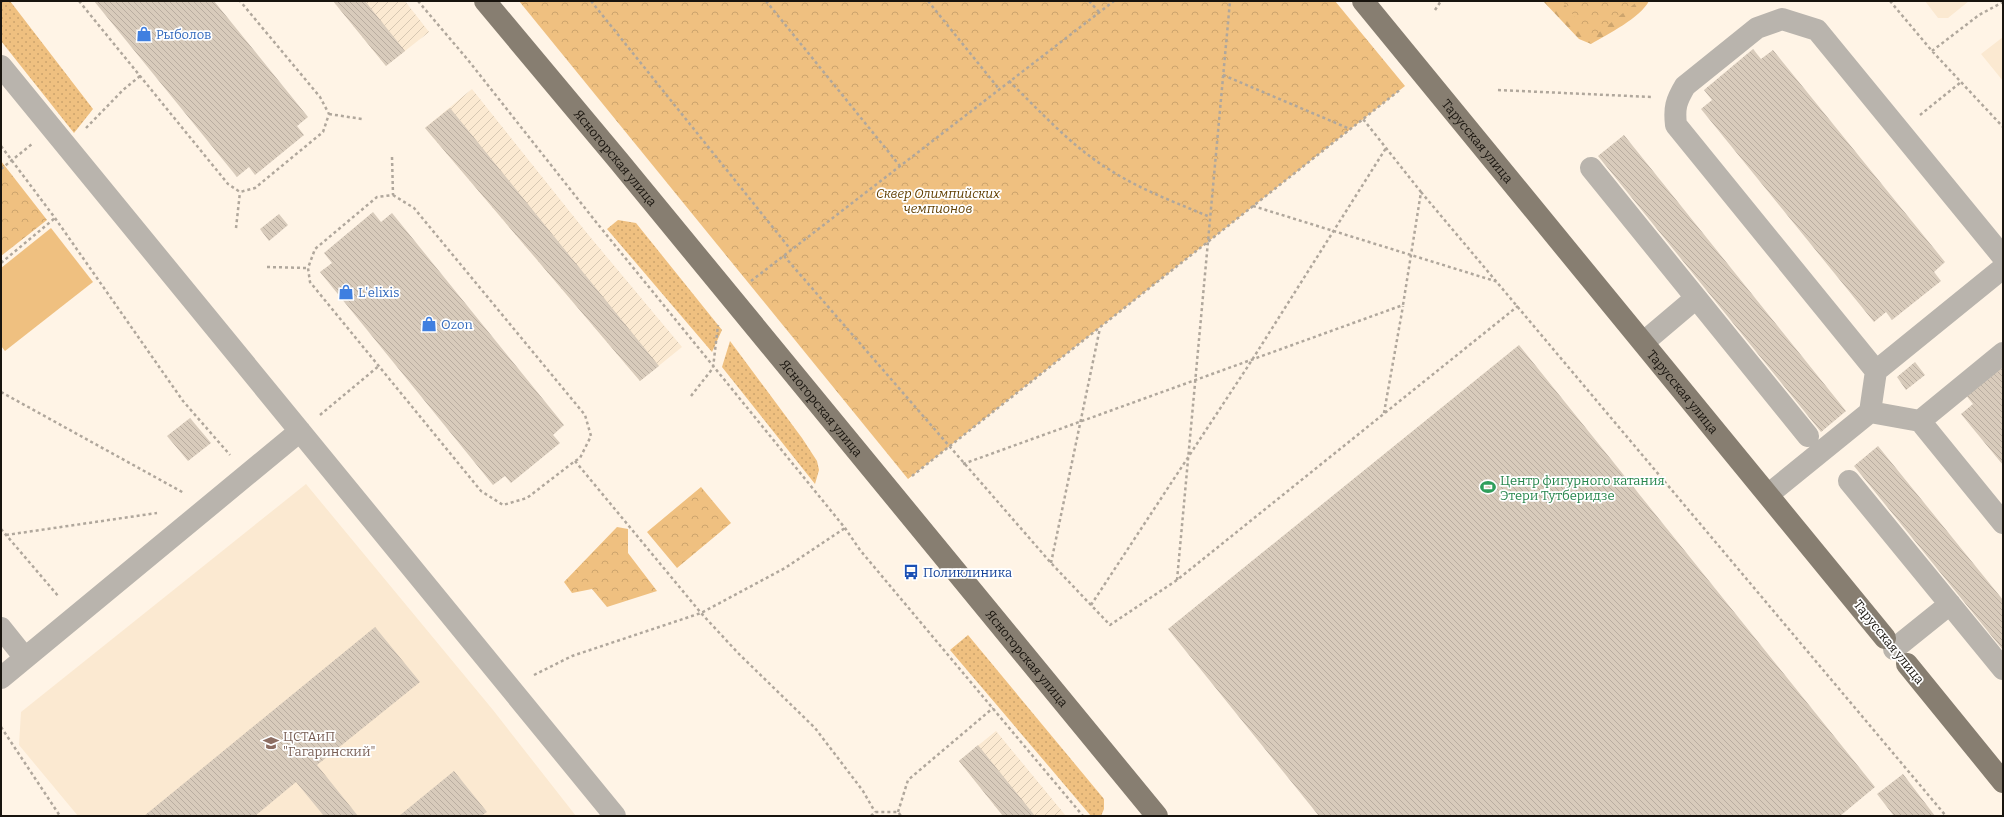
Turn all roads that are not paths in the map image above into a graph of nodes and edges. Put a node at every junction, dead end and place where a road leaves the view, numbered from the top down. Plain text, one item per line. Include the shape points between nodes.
1 (485, 1) edge
2 (1363, 1) edge
3 (1, 66) edge
4 (1591, 168) dead end
5 (2003, 257) edge
6 (2003, 268) edge
7 (1696, 298) junction
8 (1644, 342) junction
9 (2003, 353) edge
10 (1876, 371) junction
11 (1870, 412) junction
12 (1920, 420) junction
13 (300, 431) junction
14 (1808, 436) dead end
15 (1849, 481) dead end
16 (1769, 494) junction
17 (2003, 523) edge
18 (1950, 604) junction
19 (1, 628) edge
20 (1896, 650) junction
21 (25, 658) junction
22 (2003, 669) edge
23 (1, 678) edge
24 (2003, 782) edge
25 (615, 816) edge
26 (1157, 816) edge

1 - 26 main road, Ясногорская улица
2 - 8 main road, Тарусская улица
3 - 13 lane
4 - 7 lane
5 - 10 lane via 1817,30 1782,19 1757,28 1685,86 1674,111 1676,124
6 - 10 lane
7 - 8 lane
7 - 14 lane
8 - 16 main road, Тарусская улица
9 - 12 lane
10 - 11 lane
11 - 12 lane
11 - 16 lane
12 - 17 lane
13 - 21 lane
13 - 25 lane
15 - 18 lane
16 - 20 main road, Тарусская улица
18 - 20 lane
18 - 22 lane
19 - 21 lane
20 - 24 main road, Тарусская улица
21 - 23 lane

